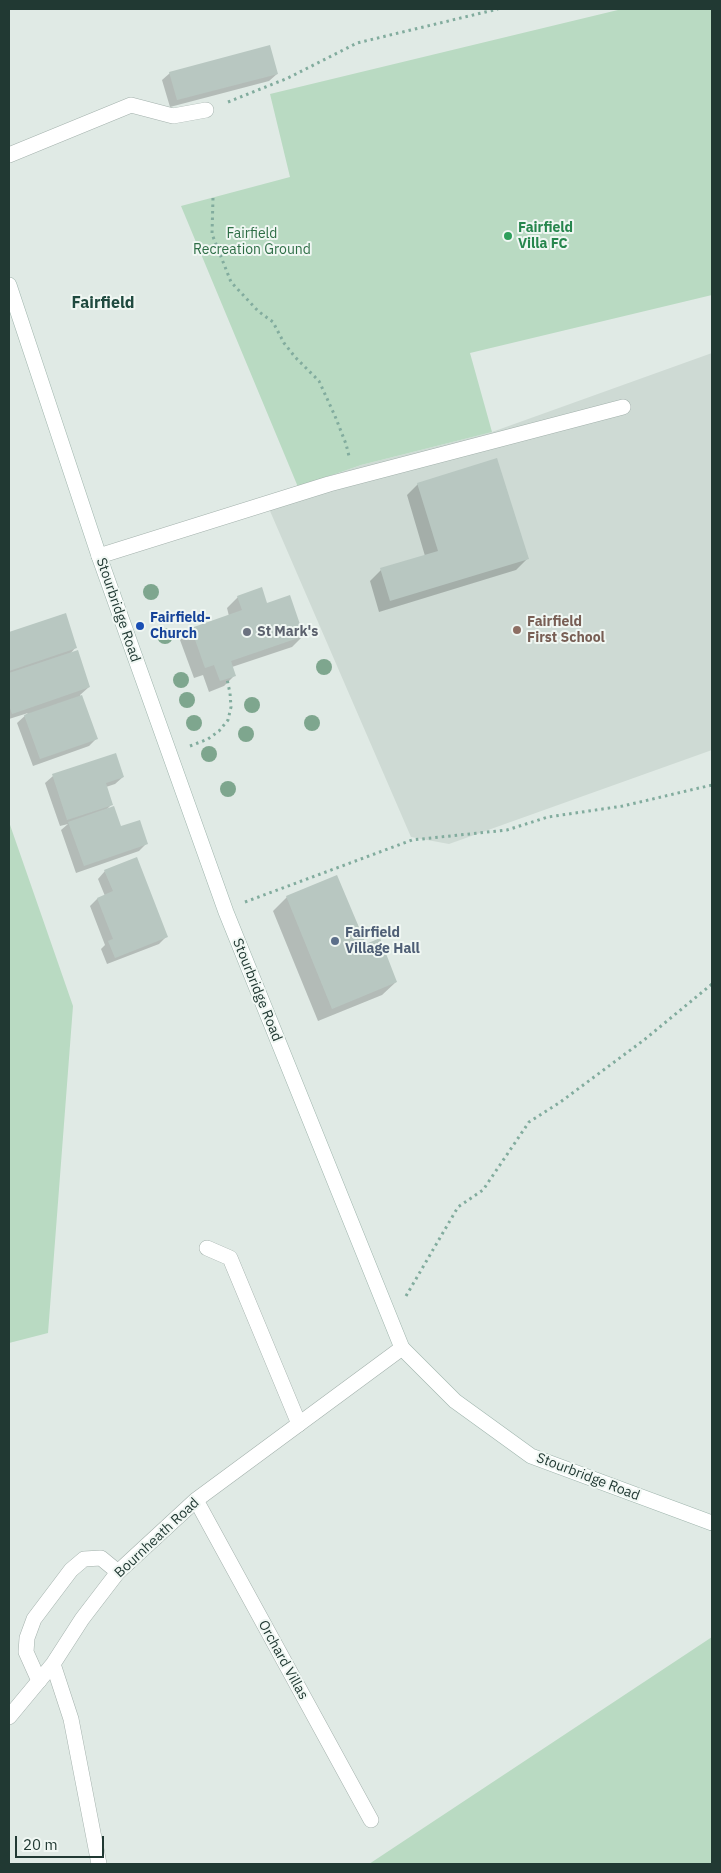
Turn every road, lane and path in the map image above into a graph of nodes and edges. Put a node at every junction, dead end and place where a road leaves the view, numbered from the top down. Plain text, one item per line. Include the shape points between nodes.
1 (498, 9) edge
2 (206, 110) joint
3 (9, 155) edge
4 (212, 198) dead end
5 (9, 285) edge
6 (623, 407) dead end
7 (350, 460) dead end
8 (99, 556) junction
9 (227, 679) dead end
10 (168, 753) junction
11 (712, 785) edge
12 (224, 909) junction
13 (712, 984) edge
14 (208, 1248) dead end
15 (391, 1323) junction
16 (402, 1348) junction
17 (299, 1424) junction
18 (196, 1500) junction
19 (712, 1524) edge
20 (118, 1572) junction
21 (52, 1664) junction
22 (39, 1681) junction
23 (9, 1717) edge
24 (371, 1820) dead end
25 (99, 1864) edge

1 - 2 path via 357,43 288,78
2 - 3 main road via 173,116 131,105
4 - 7 path via 212,234 231,282 273,322 284,343 319,382
5 - 8 main road, Stourbridge Road
6 - 8 main road via 329,484
8 - 10 main road, Stourbridge Road
9 - 10 path via 231,707 228,720 208,739
10 - 12 main road, Stourbridge Road
11 - 12 path via 623,806 548,816 508,830 412,840
12 - 15 main road, Stourbridge Road
13 - 15 path via 644,1040 529,1122 483,1190 458,1208
14 - 17 main road via 230,1258
15 - 16 main road, Stourbridge Road
16 - 17 main road, Bournheath Road
16 - 19 main road, Stourbridge Road via 455,1402 532,1456
17 - 18 main road, Bournheath Road
18 - 20 main road, Bournheath Road
18 - 24 main road, Orchard Villas
20 - 21 main road, Bournheath Road
20 - 22 main road via 101,1558 84,1559 71,1570 34,1619 26,1652
21 - 22 main road, Bournheath Road
21 - 25 main road via 72,1719
22 - 23 main road, Bournheath Road

